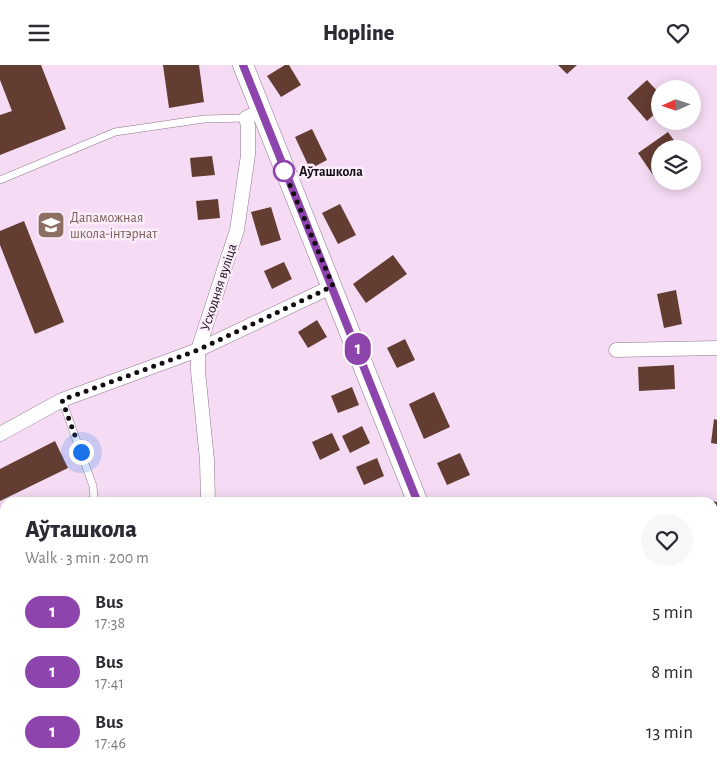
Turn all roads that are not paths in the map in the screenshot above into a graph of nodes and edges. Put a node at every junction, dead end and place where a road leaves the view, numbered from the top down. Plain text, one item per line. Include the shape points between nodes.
1 (243, 65) edge
2 (253, 115) junction
3 (0, 180) edge
4 (333, 286) junction
5 (717, 348) edge
6 (198, 350) junction
7 (616, 350) dead end
8 (62, 400) junction
9 (0, 434) edge
10 (94, 497) edge
11 (208, 497) edge
12 (416, 497) edge

1 - 2 street
2 - 3 lane via 115,132
2 - 4 street
2 - 6 street, Усходняя вуліца via 248,126 248,155 237,230
4 - 6 street
4 - 12 street
5 - 7 street
6 - 8 street
6 - 11 street, Усходняя вуліца
8 - 9 street
8 - 10 lane via 93,486

